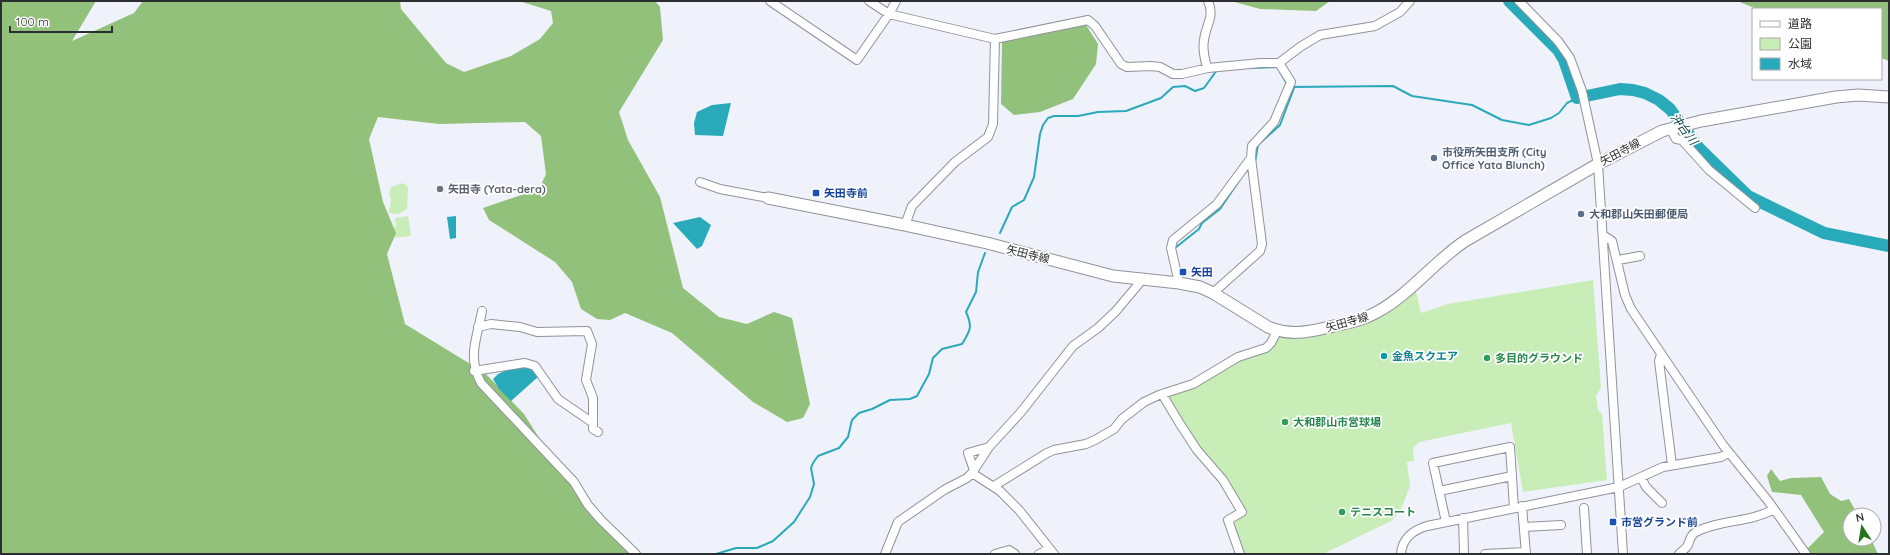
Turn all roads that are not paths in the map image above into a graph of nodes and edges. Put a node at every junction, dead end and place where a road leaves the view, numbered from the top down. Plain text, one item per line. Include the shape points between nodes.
1 (770, 1) edge
2 (869, 1) edge
3 (896, 1) edge
4 (1208, 1) edge
5 (1410, 1) edge
6 (1519, 1) edge
7 (889, 14) junction
8 (995, 39) junction
9 (1279, 63) junction
10 (1206, 68) junction
11 (1889, 97) edge
12 (1677, 127) junction
13 (1251, 163) junction
14 (1598, 164) junction
15 (700, 182) dead end
16 (768, 198) joint
17 (1755, 208) dead end
18 (905, 225) junction
19 (1603, 235) junction
20 (1640, 256) dead end
21 (1618, 260) junction
22 (1142, 280) junction
23 (1179, 283) junction
24 (1213, 293) junction
25 (482, 311) dead end
26 (478, 327) junction
27 (1277, 331) junction
28 (1661, 354) junction
29 (474, 371) junction
30 (1162, 394) junction
31 (593, 423) junction
32 (598, 432) dead end
33 (989, 447) junction
34 (1728, 453) junction
35 (1672, 465) junction
36 (973, 472) junction
37 (1512, 476) junction
38 (1641, 477) junction
39 (994, 486) junction
40 (1619, 487) junction
41 (1439, 491) junction
42 (1662, 503) dead end
43 (1518, 507) junction
44 (1584, 508) dead end
45 (1774, 509) junction
46 (1463, 518) junction
47 (1446, 522) junction
48 (1561, 525) dead end
49 (1524, 528) junction
50 (1052, 551) edge
51 (1401, 552) edge
52 (1526, 553) edge
53 (636, 554) edge
54 (885, 554) edge
55 (996, 554) edge
56 (1015, 554) edge
57 (1039, 554) edge
58 (1240, 554) edge
59 (1392, 554) edge
60 (1464, 554) edge
61 (1485, 554) edge
62 (1587, 554) edge
63 (1623, 554) edge
64 (1679, 554) edge
65 (1806, 554) edge

1 - 7 street via 857,60
2 - 7 street
3 - 7 street
4 - 10 street via 1211,10 1203,50
5 - 9 street via 1400,12 1375,26 1320,35
6 - 14 street via 1565,50 1576,70
7 - 8 street
8 - 10 street via 1088,20 1096,26 1121,64 1127,67 1160,67 1173,74
8 - 18 street via 993,124 988,137 955,162 912,206
9 - 10 street
9 - 13 street via 1291,82 1290,86 1274,122 1252,146
11 - 12 main road, 矢田寺線 via 1836,97
12 - 14 main road, 矢田寺線 via 1644,139
12 - 17 street via 1676,139 1682,140 1709,170
13 - 23 street via 1217,204 1173,240 1172,248
13 - 24 street via 1262,244 1260,251
14 - 19 street
14 - 27 main road, 矢田寺線 via 1461,244 1378,312 1359,320 1308,332
15 - 16 street via 720,189
16 - 18 main road, 矢田寺線
18 - 22 main road, 矢田寺線 via 987,243 1113,276
19 - 21 street via 1612,240
19 - 40 street
20 - 21 street
21 - 28 street via 1628,302
22 - 23 main road, 矢田寺線
22 - 33 street via 1112,315 1073,346
23 - 24 main road, 矢田寺線 via 1200,287
24 - 27 main road, 矢田寺線
25 - 26 street
26 - 29 street
26 - 31 street via 491,324 520,327 537,332 587,331 592,344 586,380 593,398
27 - 30 street via 1266,348 1238,357 1192,384
28 - 34 street
28 - 35 street via 1659,361
29 - 31 street via 525,363 535,366 558,399
29 - 53 street via 481,383 574,482 602,520
30 - 39 street via 1144,402 1114,429 1102,436 1086,444 1047,452
30 - 58 street via 1188,437 1223,480 1242,512 1228,520
31 - 32 street via 593,429
33 - 36 street
33 - 36 street via 968,453
34 - 35 street via 1721,457
34 - 45 street
35 - 38 street
36 - 39 street
36 - 54 street via 898,522
37 - 41 street
37 - 41 street via 1510,447 1433,463
37 - 43 street
38 - 40 street
38 - 42 street via 1646,487
39 - 50 street via 1023,514
40 - 43 street
40 - 63 street
41 - 47 street
43 - 46 street
43 - 49 street
44 - 62 street
45 - 64 street via 1694,533 1686,548
45 - 65 street
46 - 47 street
46 - 60 street
47 - 51 street via 1416,529 1409,535
48 - 49 street
49 - 52 street
50 - 57 street
51 - 59 street
52 - 61 street
55 - 56 street via 1009,550

